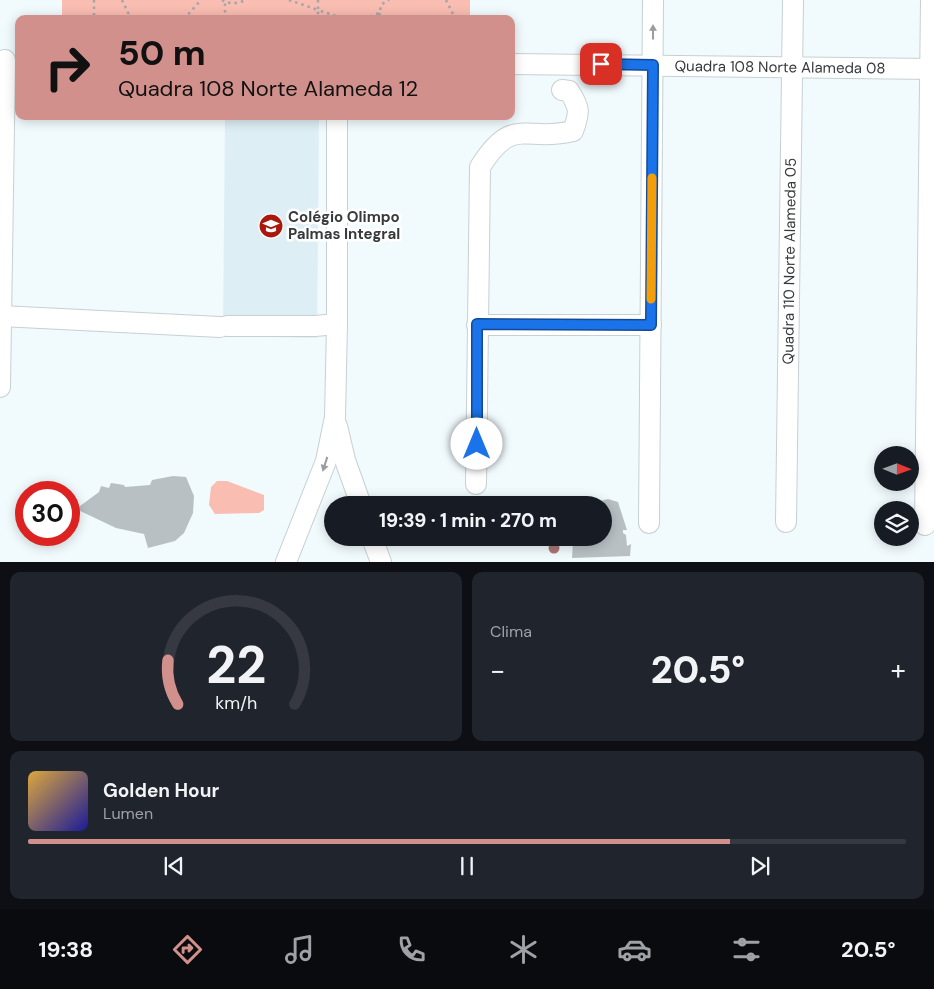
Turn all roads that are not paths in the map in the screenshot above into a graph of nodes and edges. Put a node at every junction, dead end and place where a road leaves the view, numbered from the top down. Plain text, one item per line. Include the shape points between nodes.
1 (654, 0) edge
2 (793, 0) edge
3 (931, 0) edge
4 (8, 60) edge
5 (515, 64) edge
6 (653, 65) junction
7 (792, 66) junction
8 (932, 69) edge
9 (562, 90) dead end
10 (337, 120) edge
11 (1, 316) edge
12 (337, 324) junction
13 (477, 324) junction
14 (651, 325) junction
15 (0, 387) edge
16 (335, 417) junction
17 (476, 484) dead end
18 (358, 496) edge
19 (786, 522) dead end
20 (649, 523) dead end
21 (925, 525) dead end
22 (375, 546) edge
23 (286, 562) edge
24 (381, 562) edge

6 -> 1 street
2 - 7 street, Quadra 110 Norte Alameda 05
3 - 8 street
4 - 11 street
5 - 6 street, Quadra 108 Norte Alameda 08
6 - 7 street, Quadra 108 Norte Alameda 08
6 - 14 street
7 - 8 street, Quadra 108 Norte Alameda 08
7 - 19 street, Quadra 110 Norte Alameda 05
8 - 21 street
9 - 13 street via 569,91 578,105 573,131 515,133 503,138 480,167
10 - 12 street
11 - 12 street via 223,326
11 - 15 street
12 - 16 street
13 - 14 street
13 - 17 street
14 - 20 street
16 - 18 street
16 -> 23 street via 326,461
22 - 24 street

